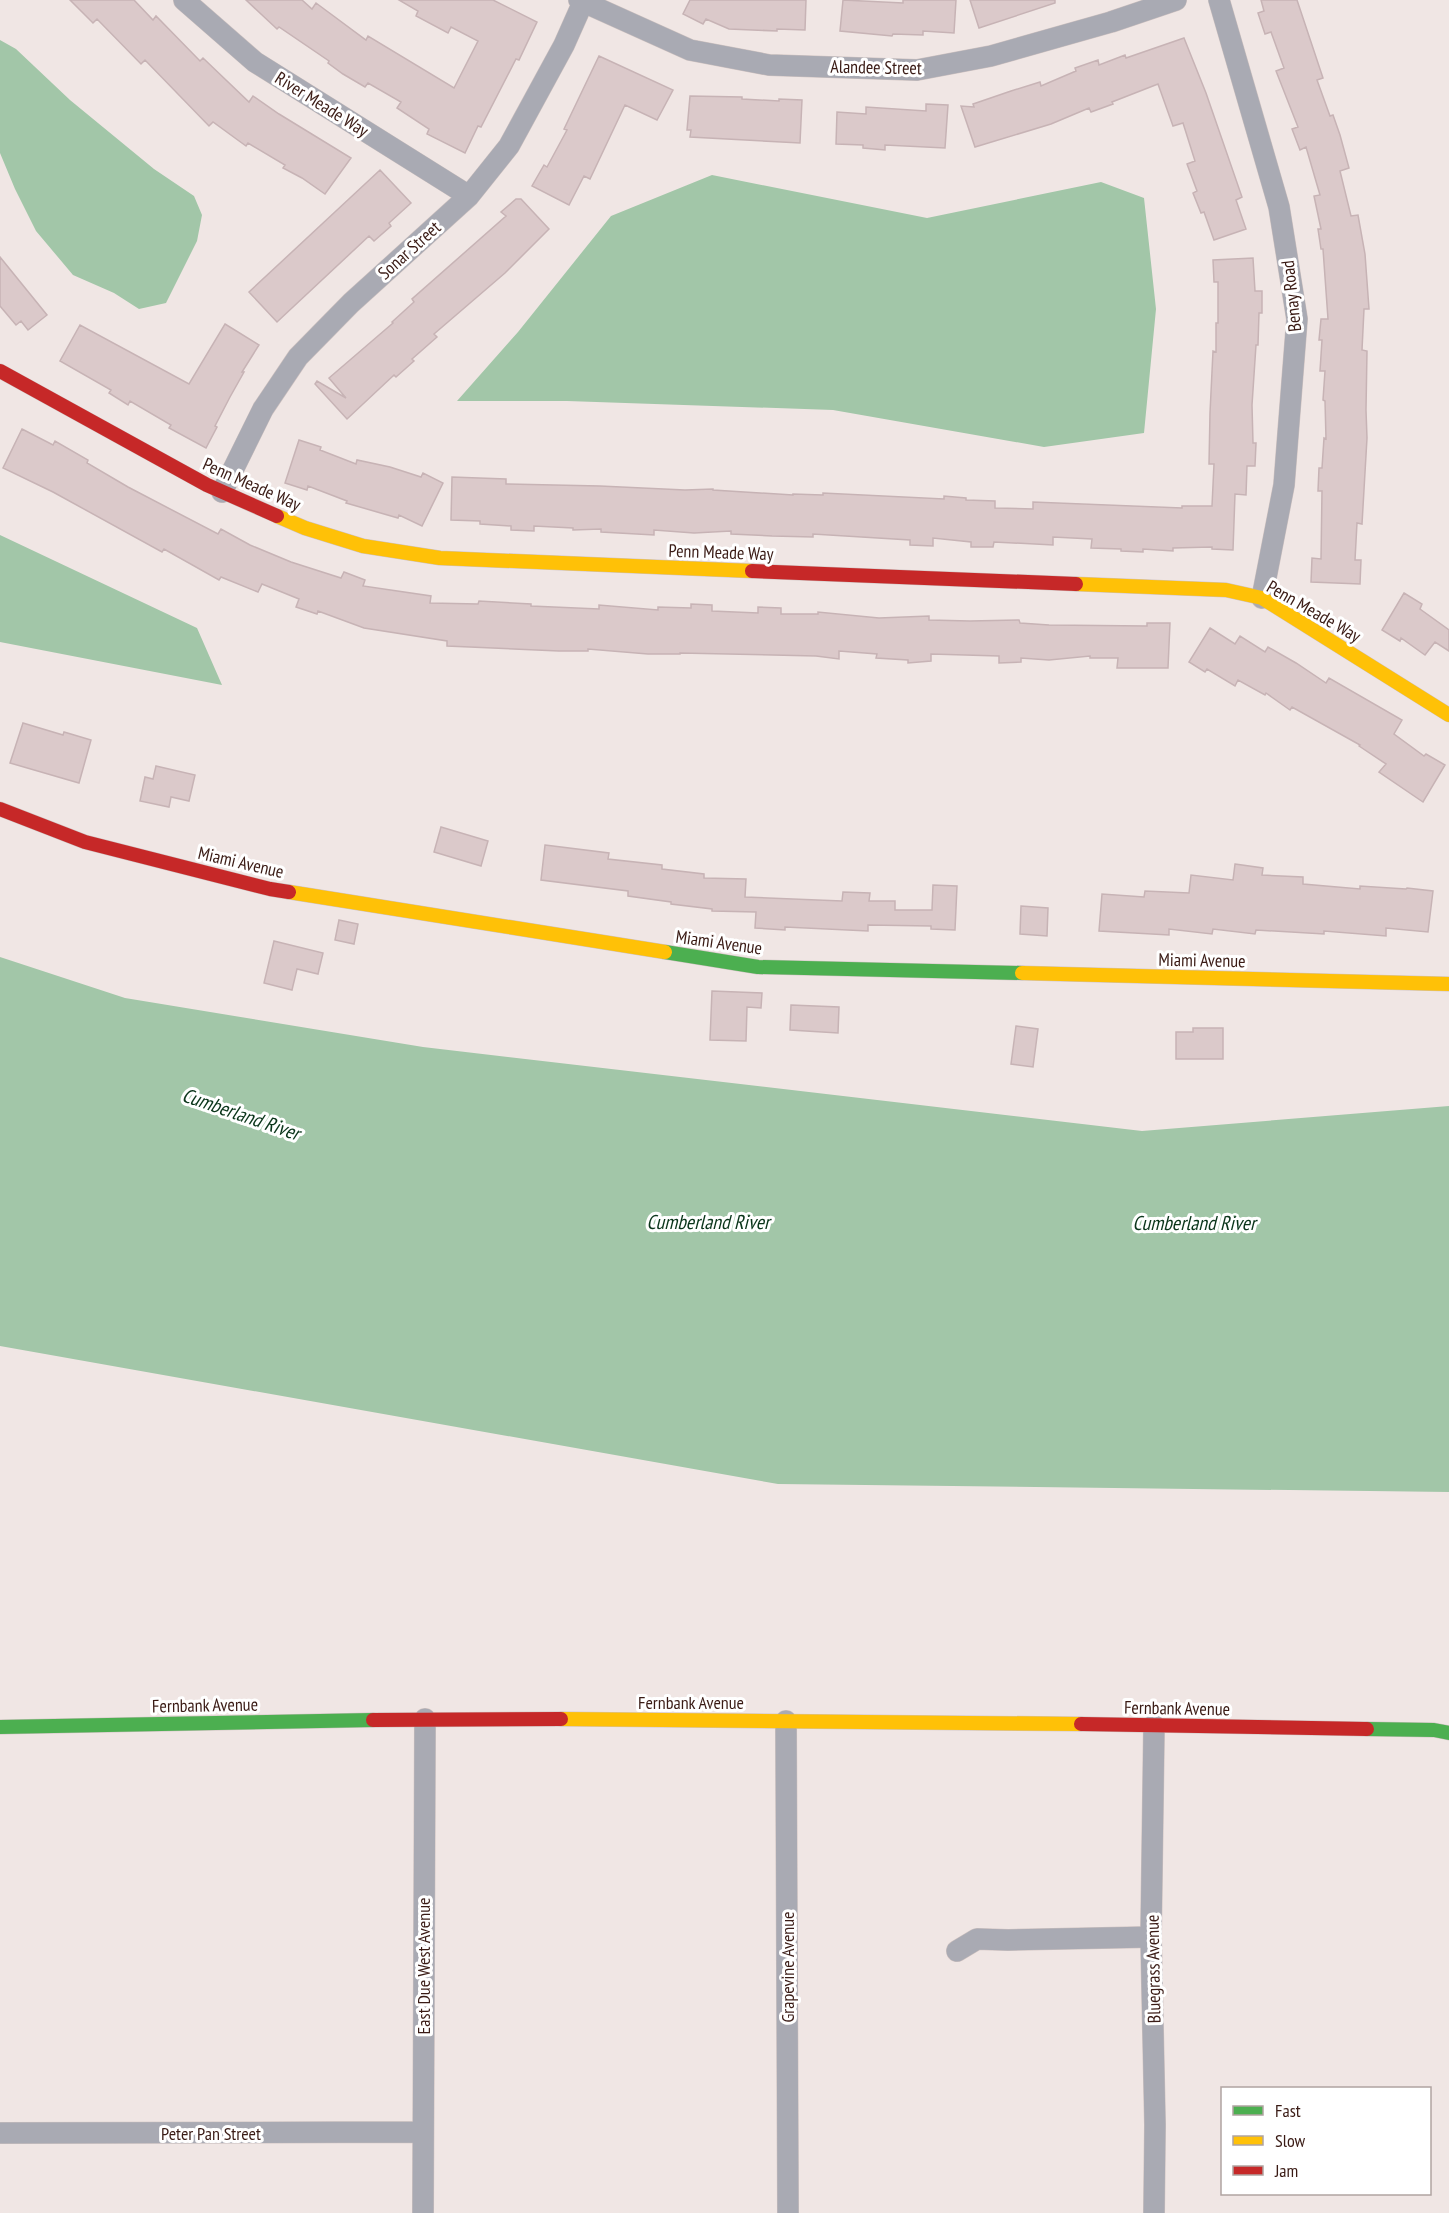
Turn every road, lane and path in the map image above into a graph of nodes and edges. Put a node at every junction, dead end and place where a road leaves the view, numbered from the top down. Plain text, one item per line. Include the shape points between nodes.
1 (184, 0) edge
2 (1176, 0) edge
3 (1219, 0) edge
4 (582, 1) edge
5 (469, 196) junction
6 (0, 371) edge
7 (222, 492) junction
8 (1262, 598) junction
9 (1449, 715) edge
10 (0, 809) edge
11 (1449, 984) edge
12 (425, 1719) junction
13 (786, 1721) junction
14 (1154, 1725) junction
15 (0, 1727) edge
16 (1449, 1732) edge
17 (1151, 1937) junction
18 (957, 1951) dead end
19 (422, 2132) junction
20 (0, 2133) edge
21 (423, 2213) edge
22 (788, 2213) edge
23 (1154, 2213) edge

1 - 5 street, River Meade Way via 255,62
2 - 4 street, Alandee Street via 991,56 917,70 769,65 690,50
3 - 8 street, Benay Road via 1279,207 1298,319 1284,485
4 - 5 street, Sonar Street via 564,45 515,137
5 - 7 street, Sonar Street via 298,357 263,409
6 - 7 street, Penn Meade Way
7 - 8 street, Penn Meade Way via 304,528 363,546 440,558 1214,590
8 - 9 street, Penn Meade Way
10 - 11 street, Miami Avenue via 85,842 270,889 758,968
12 - 13 street, Fernbank Avenue
12 - 15 street, Fernbank Avenue
12 - 19 street, East Due West Avenue
13 - 14 street, Fernbank Avenue
13 - 22 street, Grapevine Avenue
14 - 16 street, Fernbank Avenue
14 - 17 street, Bluegrass Avenue
17 - 18 street via 977,1939
17 - 23 street, Bluegrass Avenue
19 - 20 street, Peter Pan Street
19 - 21 street, East Due West Avenue

